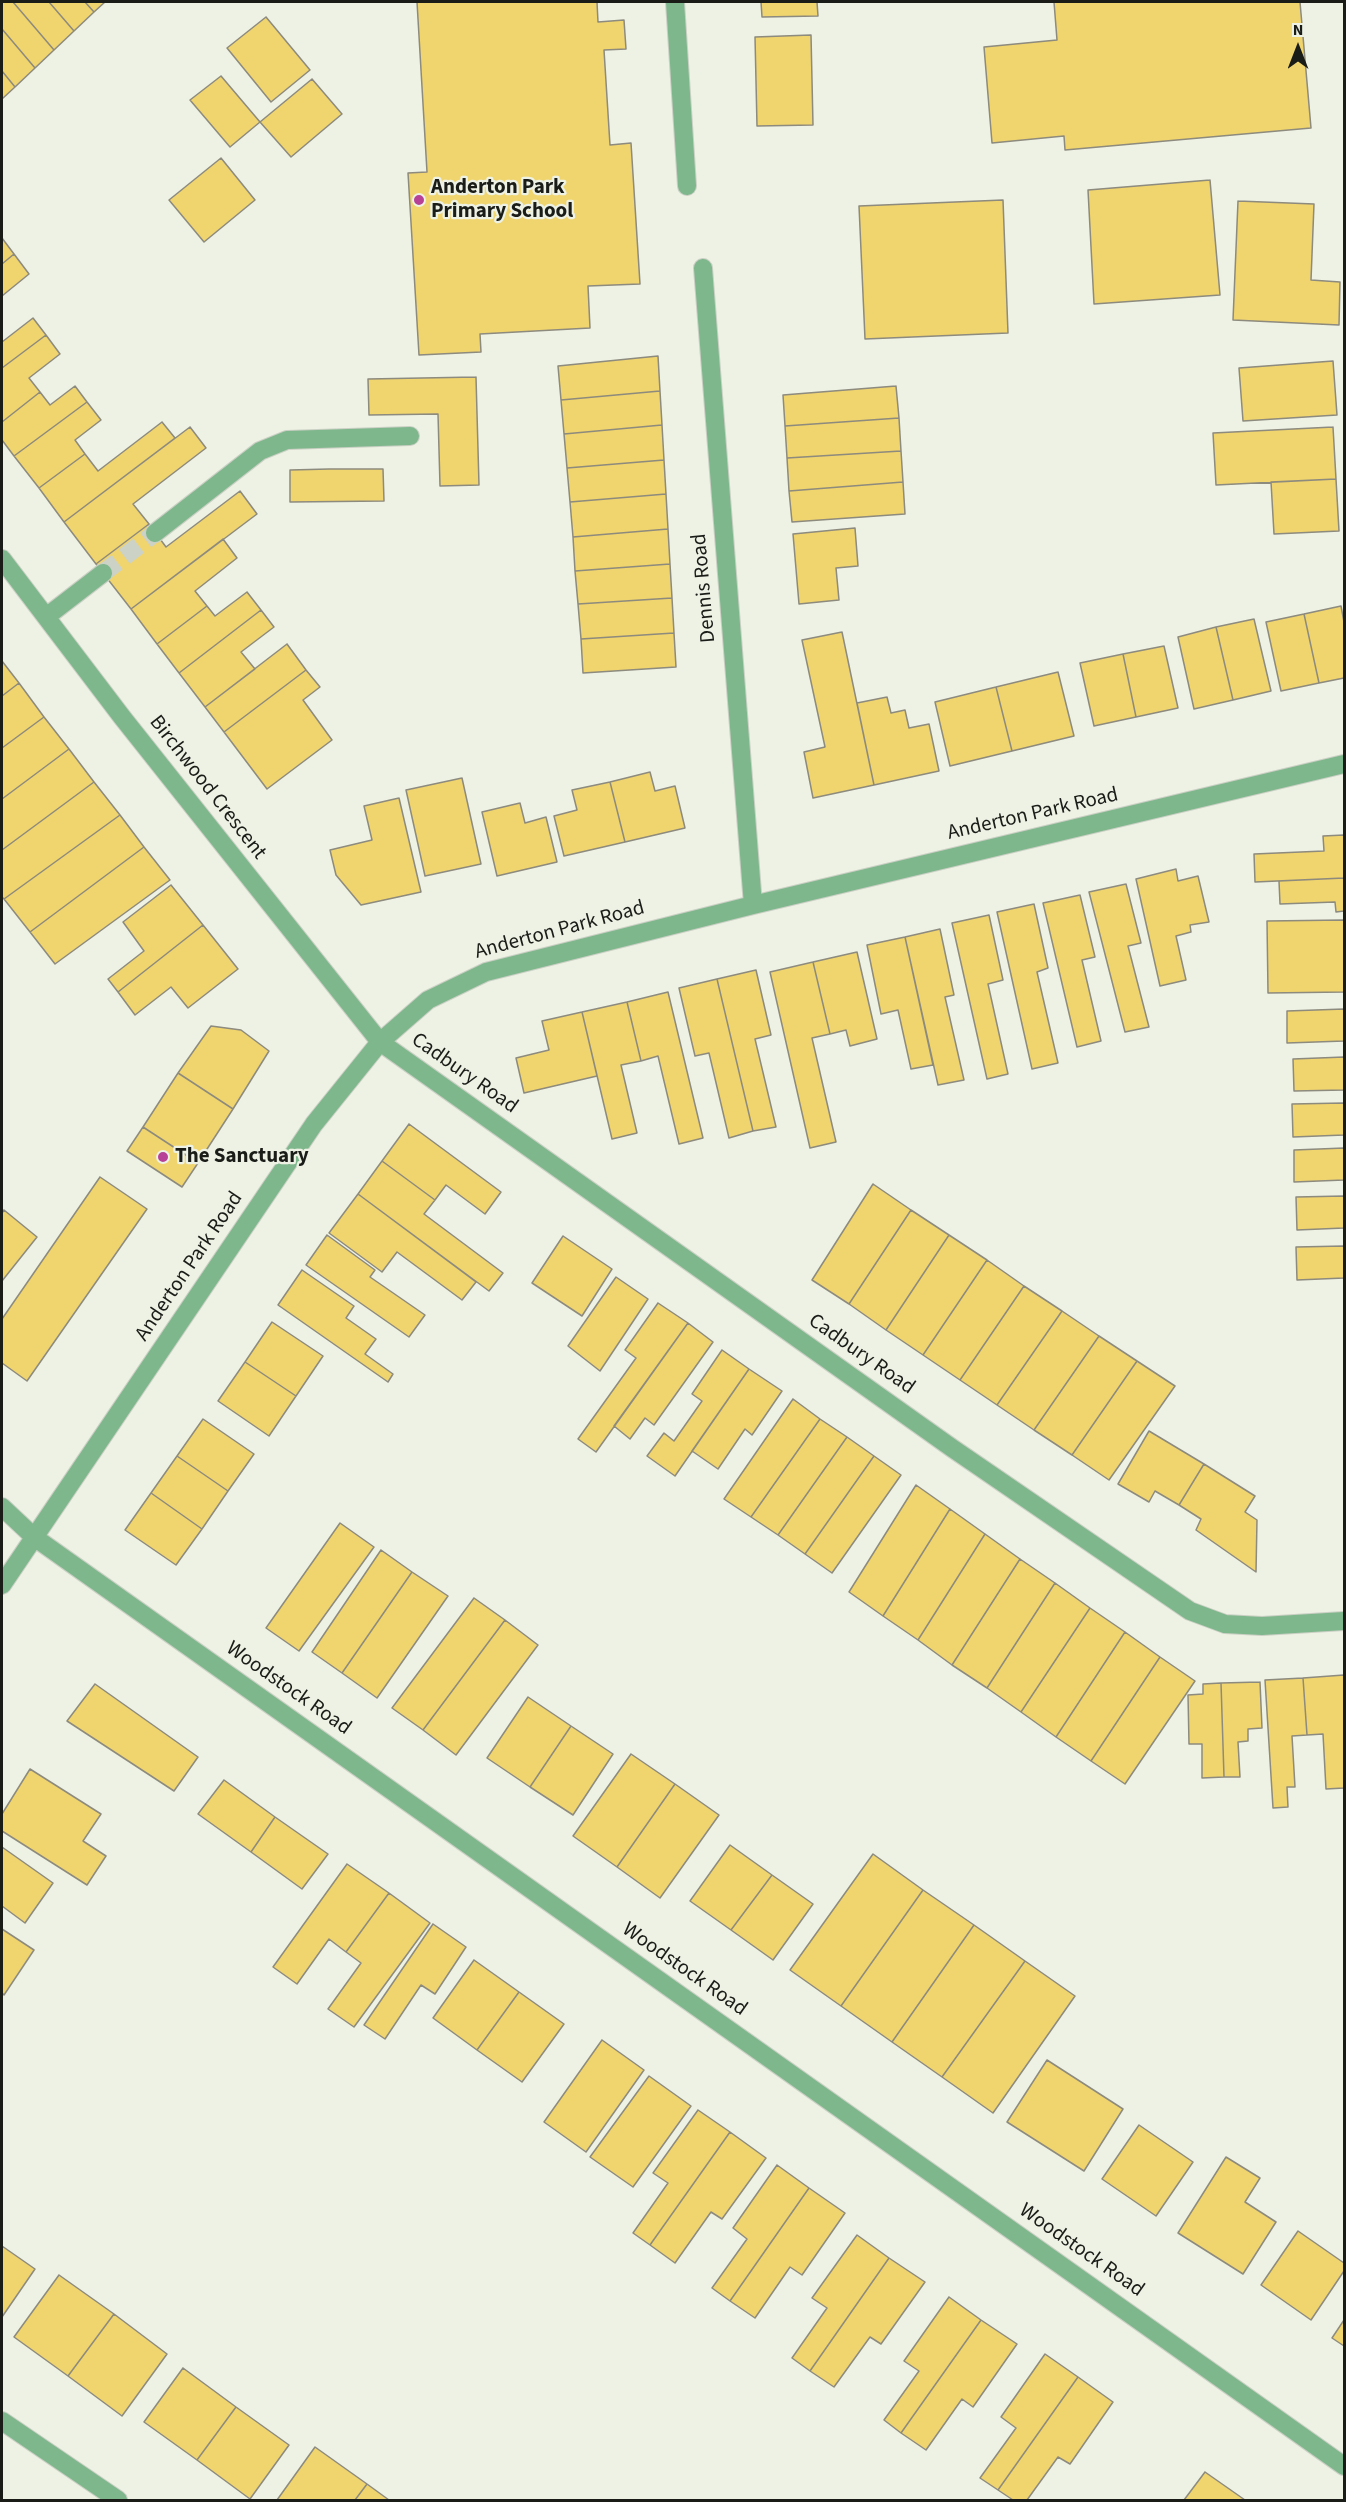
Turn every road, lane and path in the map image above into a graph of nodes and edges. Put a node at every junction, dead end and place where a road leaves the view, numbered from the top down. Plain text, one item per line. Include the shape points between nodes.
1 (675, 2) edge
2 (687, 186) dead end
3 (703, 268) dead end
4 (410, 436) dead end
5 (155, 533) tunnel mouth
6 (2, 559) edge
7 (103, 573) tunnel mouth
8 (46, 617) junction
9 (1344, 764) edge
10 (753, 905) junction
11 (380, 1042) junction
12 (2, 1507) edge
13 (34, 1537) junction
14 (2, 1585) edge
15 (1344, 1621) edge
16 (2, 2421) edge
17 (1344, 2466) edge
18 (118, 2500) edge

1 - 2 street
3 - 10 street, Dennis Road
4 - 5 street via 287,440 260,452
6 - 8 street, Birchwood Crescent
7 - 8 street
8 - 11 street, Birchwood Crescent
9 - 10 street, Anderton Park Road
10 - 11 street, Anderton Park Road via 486,972 428,1000
11 - 13 street, Anderton Park Road via 314,1124
11 - 15 street, Cadbury Road via 952,1448 1190,1611 1226,1624
12 - 13 street, Woodstock Road
13 - 14 street, Anderton Park Road
13 - 17 street, Woodstock Road
16 - 18 street

